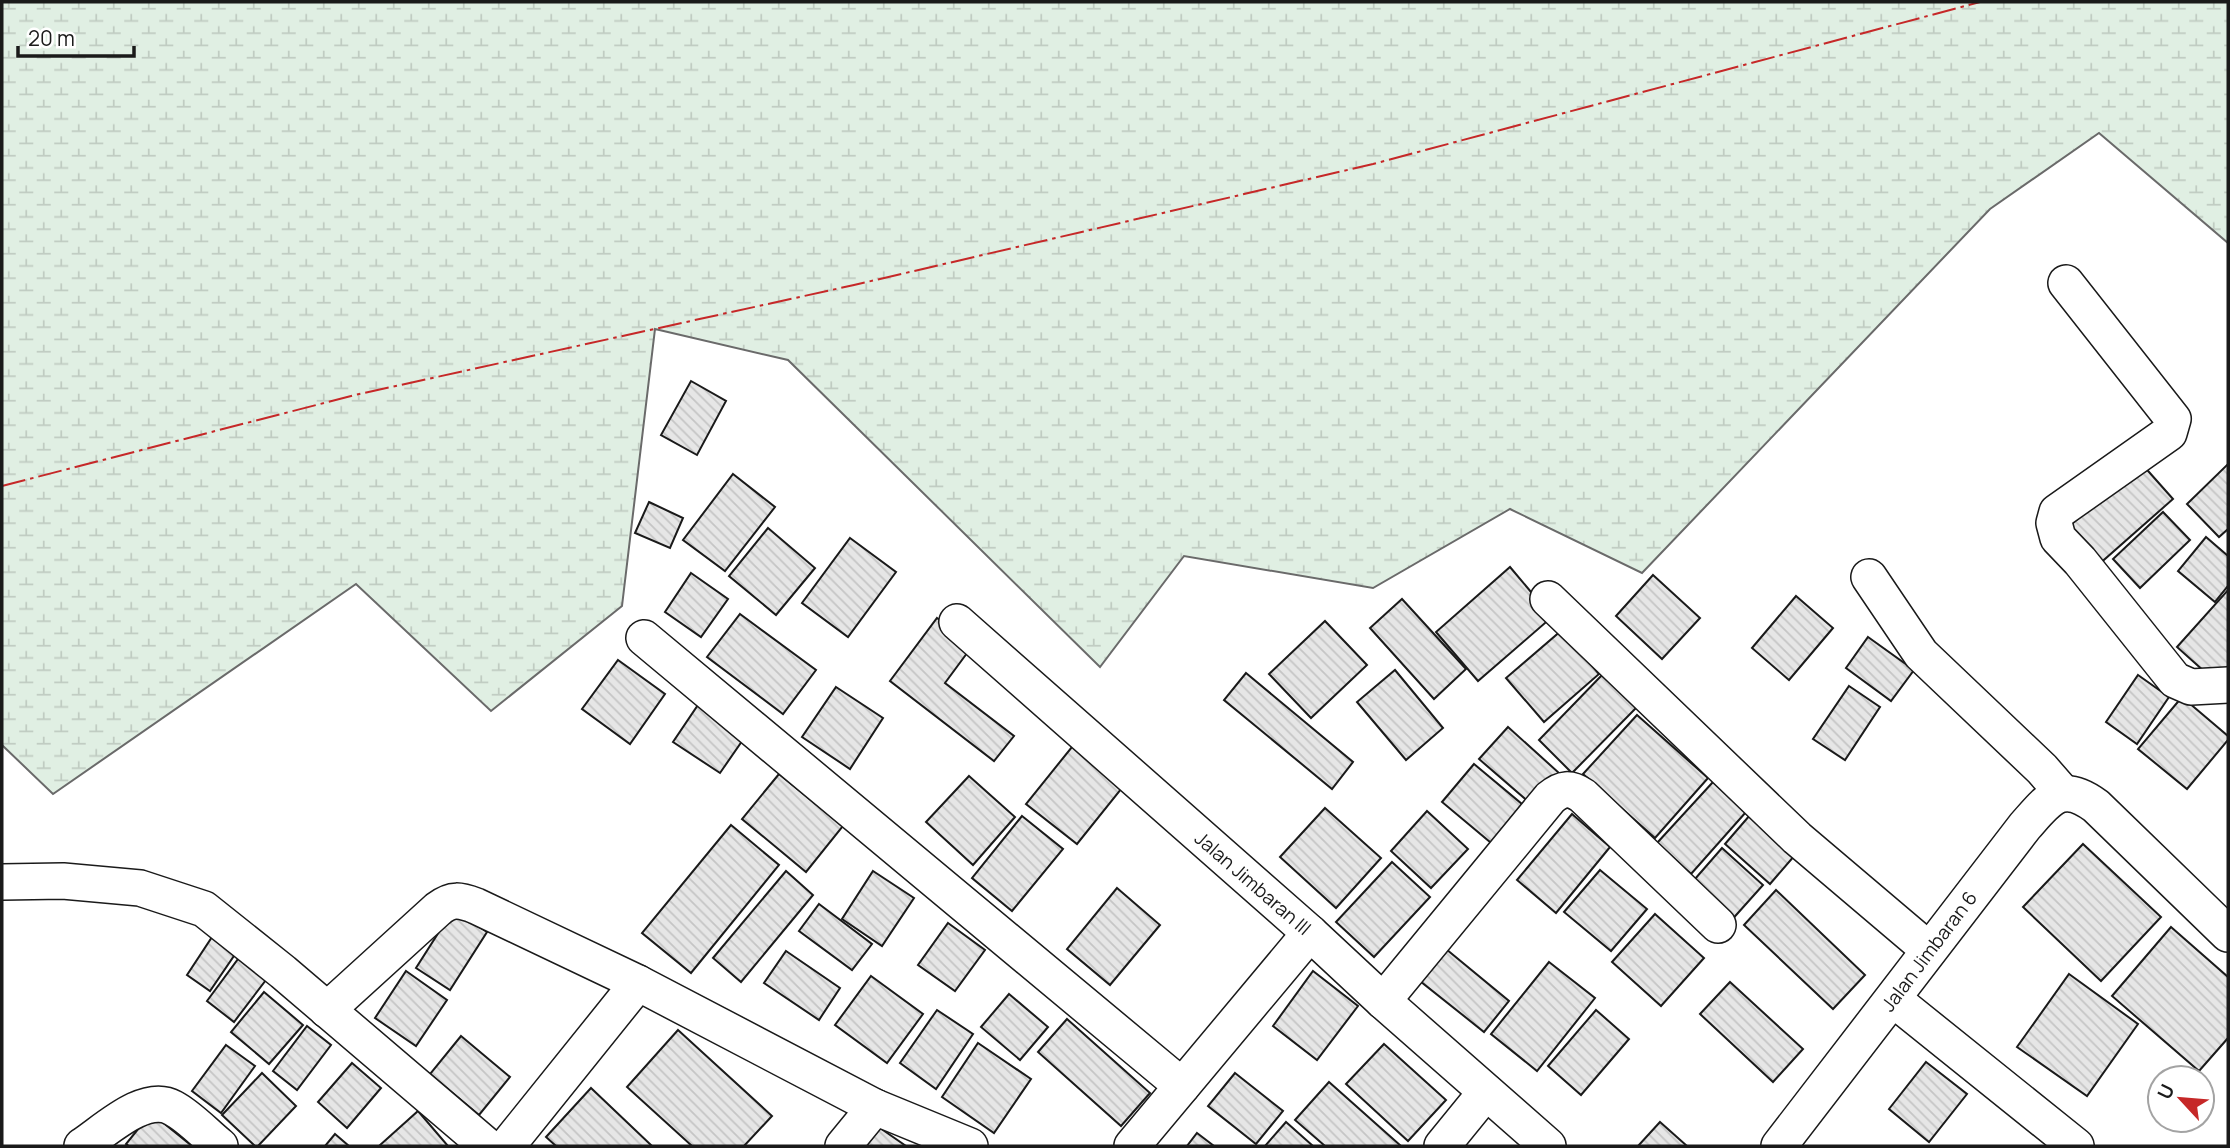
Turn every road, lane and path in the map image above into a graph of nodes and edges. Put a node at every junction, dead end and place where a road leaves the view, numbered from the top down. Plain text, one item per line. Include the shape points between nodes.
1 (2066, 284) dead end
2 (1869, 577) dead end
3 (1548, 599) dead end
4 (957, 622) dead end
5 (643, 638) dead end
6 (2228, 685) edge
7 (2062, 792) junction
8 (2, 882) edge
9 (1718, 925) dead end
10 (1310, 933) junction
11 (2228, 934) edge
12 (1929, 950) junction
13 (638, 983) junction
14 (1893, 999) junction
15 (1383, 1001) junction
16 (327, 1010) junction
17 (1182, 1086) junction
18 (1486, 1092) junction
19 (875, 1107) junction
20 (82, 1146) edge
21 (220, 1146) edge
22 (487, 1146) edge
23 (506, 1146) edge
24 (843, 1146) edge
25 (970, 1146) edge
26 (1132, 1146) edge
27 (1442, 1146) edge
28 (1548, 1146) edge
29 (1779, 1146) edge
30 (2076, 1146) edge

1 - 6 street via 2173,418 2169,433 2057,512 2058,538 2175,680 2191,687
2 - 7 street via 1921,654
3 - 12 street via 1797,838
4 - 10 street, Jalan Jimbaran III
5 - 17 street
7 - 11 street via 2074,793 2096,806
7 - 12 street, Jalan Jimbaran 6 via 2025,826
8 - 16 street via 63,881 140,888 204,909
9 - 15 street via 1583,796 1562,789
10 - 15 street, Jalan Jimbaran III
10 - 17 street
12 - 14 street, Jalan Jimbaran 6
13 - 16 street via 476,906 453,900
13 - 19 street
13 - 23 street
14 - 29 street, Jalan Jimbaran 6
14 - 30 street
15 - 18 street, Jalan Jimbaran III
16 - 22 street
17 - 26 street
18 - 27 street
18 - 28 street, Jalan Jimbaran III
19 - 24 street
19 - 25 street
20 - 21 street via 138,1108 155,1102 175,1109

